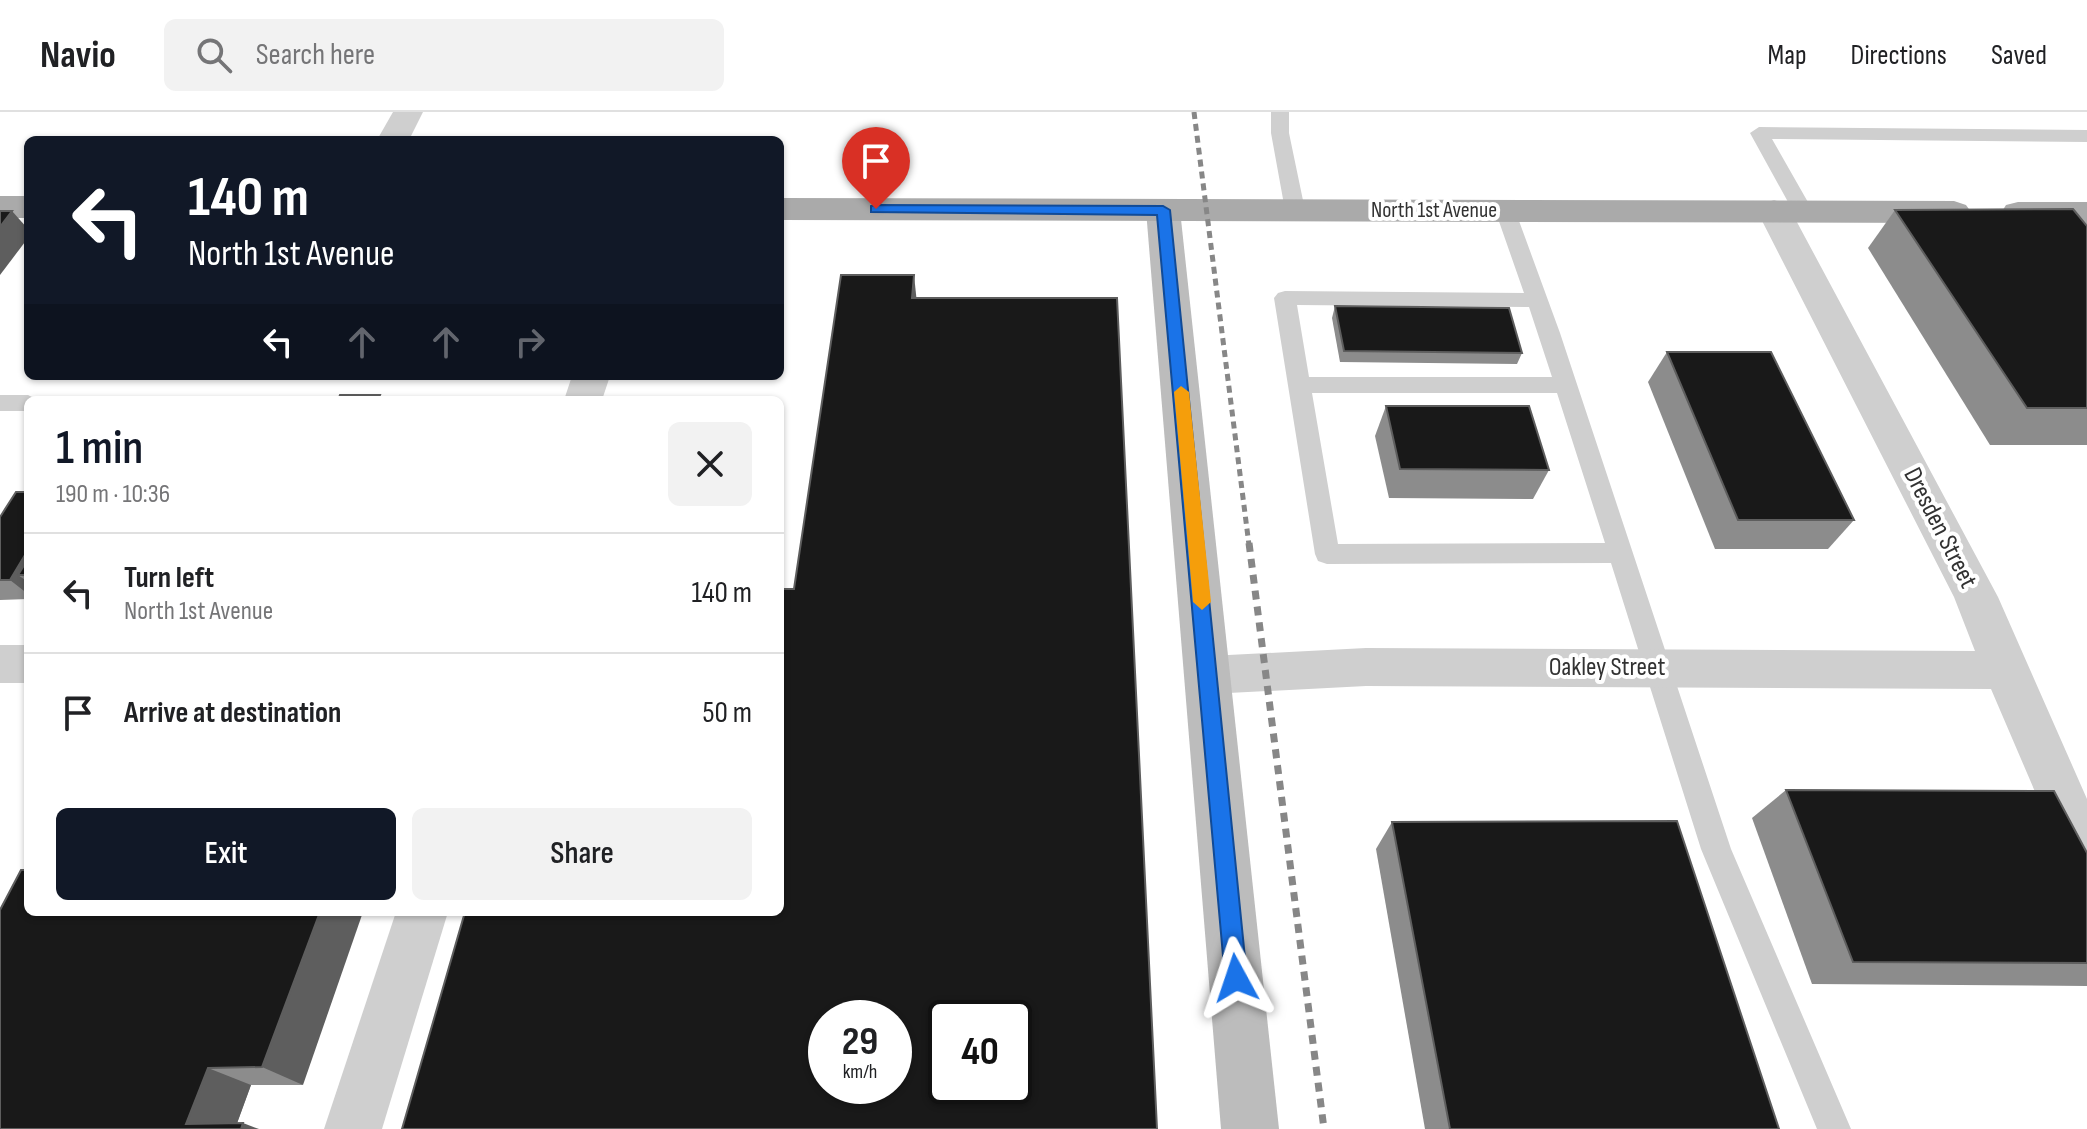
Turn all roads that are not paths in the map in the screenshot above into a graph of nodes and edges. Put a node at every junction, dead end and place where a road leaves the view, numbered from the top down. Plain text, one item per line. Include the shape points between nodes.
1 (408, 112) edge
2 (1280, 112) edge
3 (1796, 112) edge
4 (1930, 112) edge
5 (1810, 133) junction
6 (1947, 134) junction
7 (395, 136) edge
8 (2087, 136) edge
9 (0, 207) edge
10 (24, 207) edge
11 (784, 209) edge
12 (1163, 210) junction
13 (1295, 210) junction
14 (1505, 210) junction
15 (1788, 211) junction
16 (2087, 213) edge
17 (1537, 300) junction
18 (1299, 385) junction
19 (1566, 385) junction
20 (0, 403) edge
21 (24, 403) edge
22 (1620, 553) junction
23 (0, 664) edge
24 (24, 664) edge
25 (1658, 667) junction
26 (2005, 670) junction
27 (1209, 675) junction
28 (2087, 854) edge
29 (421, 916) edge
30 (353, 1129) edge
31 (1250, 1129) edge
32 (1834, 1129) edge

1 - 7 street
2 - 13 lane
3 - 5 lane
4 - 6 lane
5 - 6 lane
5 - 15 lane via 1759,133
6 - 8 lane
9 - 10 main road
11 - 12 main road, North 1st Avenue
12 - 13 main road, North 1st Avenue
12 - 27 street
13 - 14 main road, North 1st Avenue
14 - 15 main road, North 1st Avenue
14 - 17 lane
15 - 16 main road, North 1st Avenue
15 - 26 street, Dresden Street via 1976,597
17 - 18 lane via 1460,307 1360,306 1285,298
17 - 19 lane
18 - 19 lane via 1376,379
18 - 22 lane via 1327,554
19 - 22 lane
20 - 21 lane
22 - 25 lane
23 - 24 street
25 - 26 street, Oakley Street
25 - 27 street, Oakley Street via 1366,667
25 - 32 lane via 1716,849
26 - 28 street, Dresden Street
27 - 31 street
29 - 30 street

